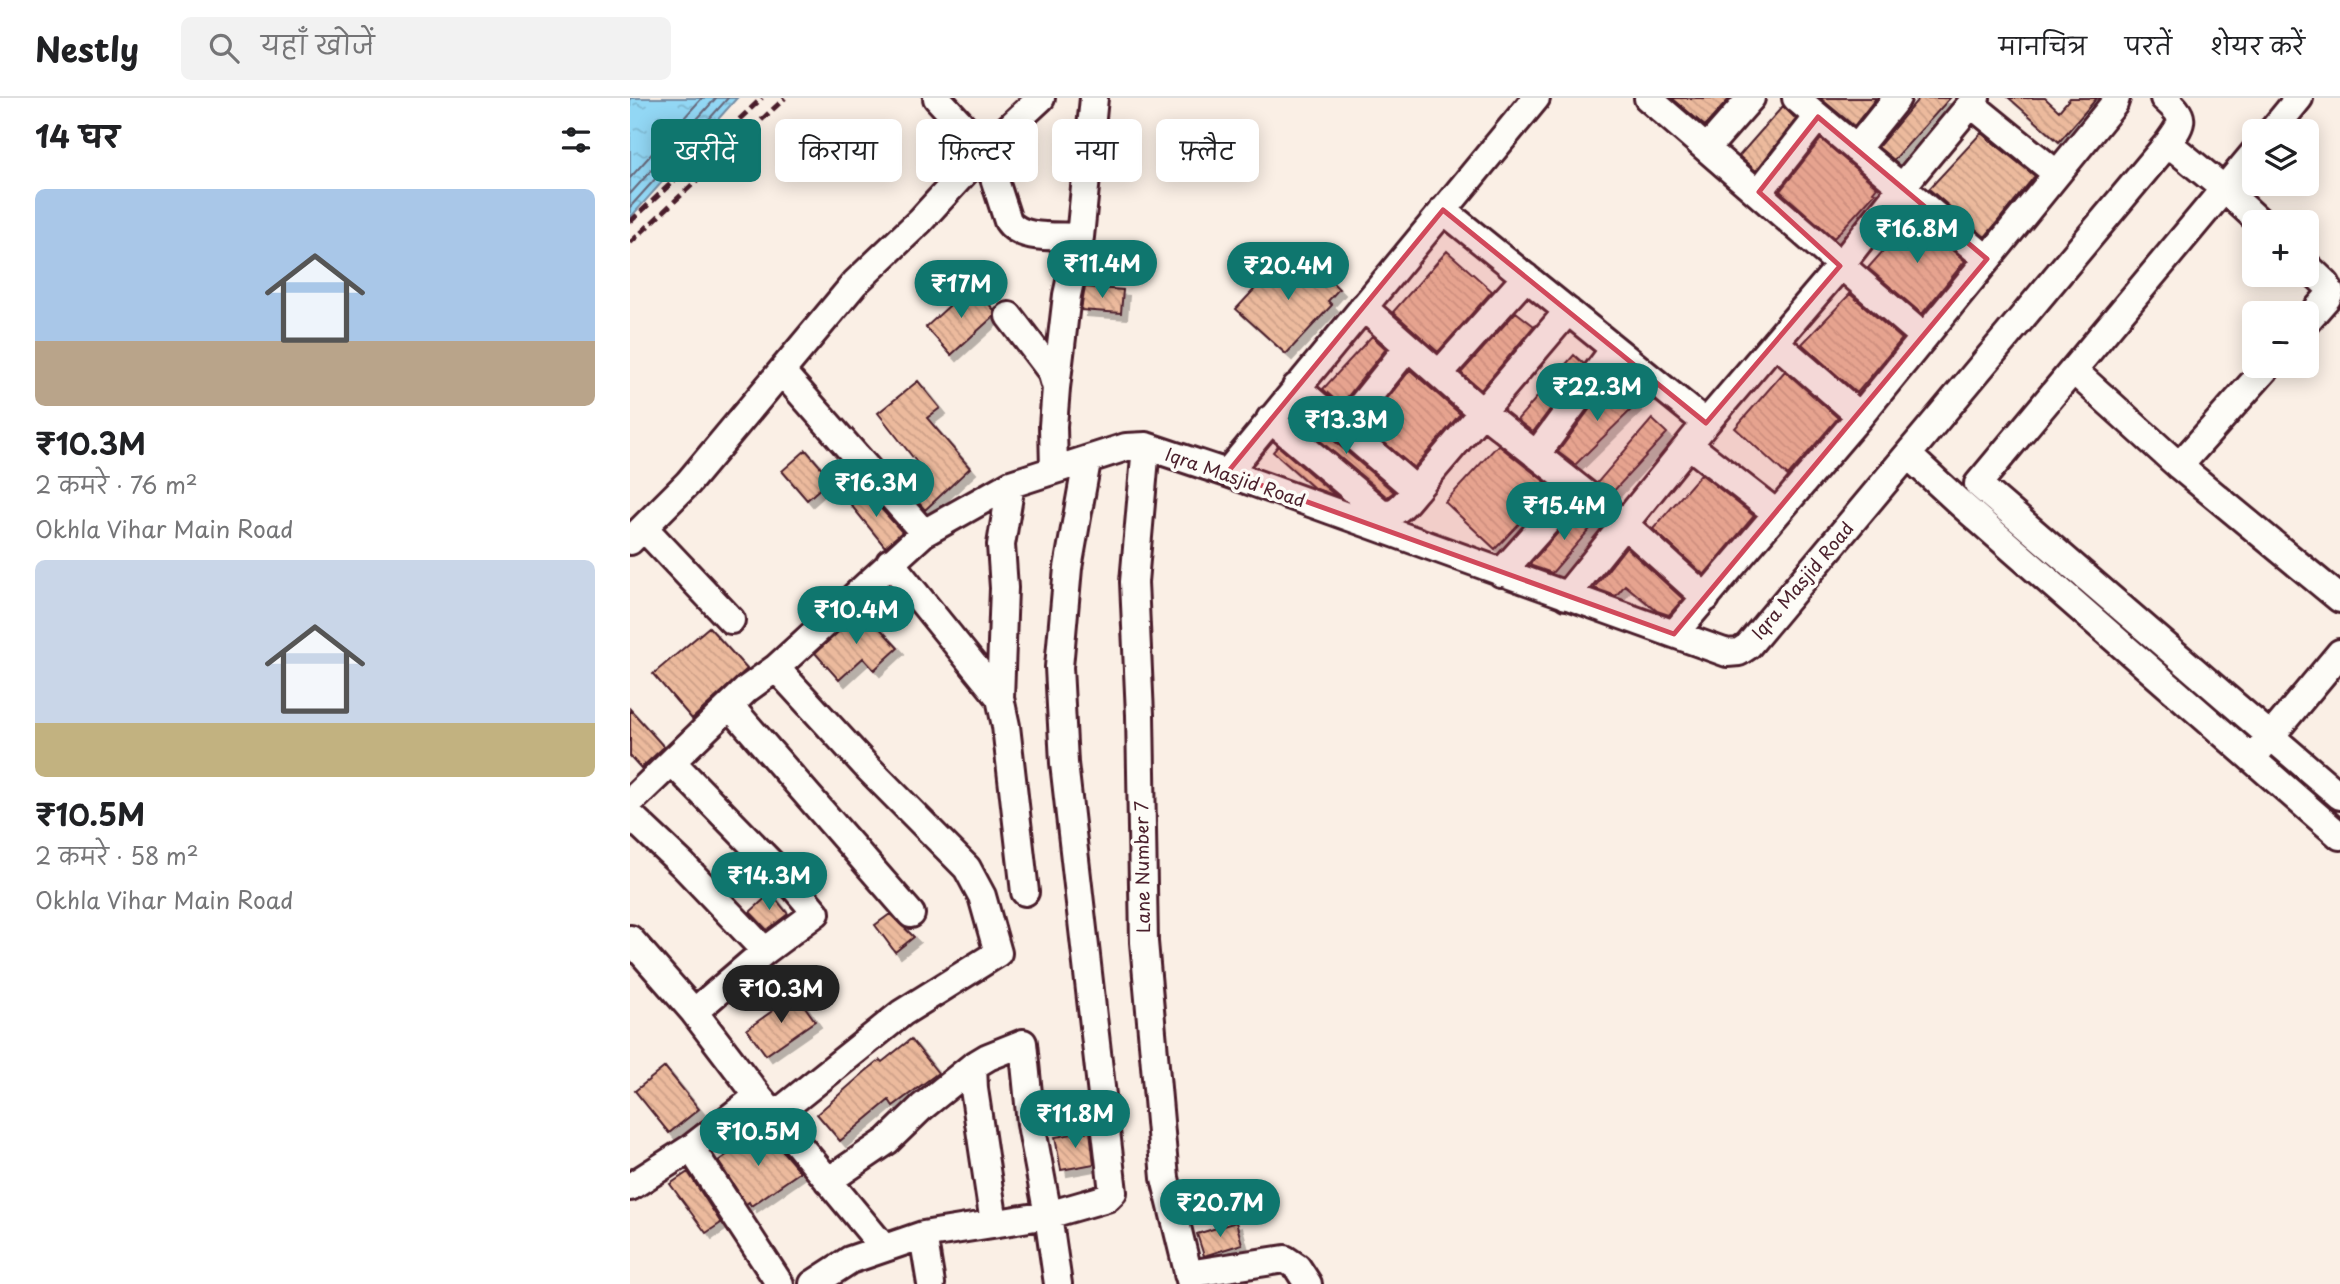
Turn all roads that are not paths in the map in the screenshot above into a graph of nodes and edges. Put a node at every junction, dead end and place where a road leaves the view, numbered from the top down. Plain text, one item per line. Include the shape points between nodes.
1 (937, 98) edge
2 (1041, 98) edge
3 (1094, 98) edge
4 (1536, 98) edge
5 (1751, 98) edge
6 (1796, 98) edge
7 (1897, 98) edge
8 (2116, 98) edge
9 (2164, 98) edge
10 (2299, 98) edge
11 (1973, 101) edge
12 (1663, 102) edge
13 (1818, 117) junction
14 (956, 119) edge
15 (1018, 119) edge
16 (2282, 119) edge
17 (2168, 143) junction
18 (1707, 148) junction
19 (1856, 149) junction
20 (2242, 167) edge
21 (2057, 174) junction
22 (955, 182) edge
23 (995, 182) edge
24 (1902, 187) junction
25 (2224, 189) junction
26 (1759, 192) junction
27 (1443, 210) junction
28 (2247, 210) edge
29 (1080, 237) junction
30 (1987, 259) junction
31 (1840, 266) junction
32 (1526, 277) junction
33 (2319, 277) edge
34 (2337, 291) edge
35 (1363, 307) junction
36 (2319, 307) edge
37 (1568, 311) junction
38 (1009, 316) dead end
39 (1924, 337) junction
40 (1774, 342) junction
41 (1408, 347) junction
42 (1614, 349) junction
43 (2073, 370) junction
44 (782, 372) junction
45 (1439, 374) junction
46 (2257, 378) edge
47 (1296, 387) junction
48 (1056, 388) junction
49 (1482, 412) junction
50 (1860, 416) junction
51 (1270, 419) junction
52 (1706, 423) junction
53 (1344, 428) junction
54 (1689, 444) junction
55 (1146, 446) junction
56 (1536, 455) junction
57 (1908, 455) junction
58 (1087, 461) junction
59 (2179, 466) junction
60 (1054, 470) junction
61 (1227, 473) junction
62 (1010, 484) junction
63 (1577, 488) junction
64 (1416, 490) junction
65 (1776, 513) junction
66 (1624, 524) junction
67 (924, 533) junction
68 (635, 534) edge
69 (890, 562) junction
70 (1501, 573) junction
71 (1566, 596) junction
72 (1706, 598) junction
73 (2340, 599) edge
74 (731, 620) dead end
75 (1674, 634) junction
76 (2340, 653) edge
77 (776, 668) junction
78 (1000, 698) junction
79 (730, 706) junction
80 (2271, 736) junction
81 (2253, 758) junction
82 (672, 762) junction
83 (2340, 796) edge
84 (630, 802) edge
85 (630, 815) edge
86 (2340, 836) edge
87 (1025, 892) dead end
88 (911, 914) dead end
89 (630, 939) edge
90 (765, 951) junction
91 (694, 1012) junction
92 (973, 1066) junction
93 (766, 1106) junction
94 (691, 1148) junction
95 (828, 1181) junction
96 (630, 1187) edge
97 (1048, 1215) junction
98 (995, 1223) junction
99 (923, 1235) junction
100 (884, 1248) junction
101 (1189, 1279) edge
102 (780, 1284) edge
103 (813, 1284) edge
104 (931, 1284) edge
105 (1058, 1284) edge
106 (1308, 1284) edge

1 - 14 street
2 - 15 street
3 - 29 street
4 - 27 street
5 - 18 street
6 - 13 street
7 - 19 street
8 - 21 street
9 - 17 street, Iqra Masjid Road via 2182,119
10 - 16 street
11 - 21 street
11 - 24 street
12 - 18 street
13 - 19 street
13 - 26 street
17 - 25 street
17 - 57 street, Iqra Masjid Road
18 - 26 street
19 - 24 street
20 - 25 street
21 - 30 street
22 - 44 street via 855,283
23 - 29 street via 1013,228
24 - 30 street
24 - 31 street
25 - 28 street
25 - 43 street
26 - 31 street
27 - 32 street
27 - 35 street
29 - 48 street via 1067,295
30 - 39 street
31 - 39 street
31 - 40 street
32 - 37 street
32 - 45 street
33 - 34 street
34 - 36 street
35 - 41 street
35 - 47 street
37 - 42 street
37 - 49 street
38 - 48 street via 1051,371
39 - 50 street
40 - 50 street
40 - 52 street
41 - 45 street
41 - 53 street
42 - 52 street
42 - 56 street
43 - 59 street
43 - 80 street via 1978,484
44 - 67 street
44 - 68 street via 688,483
45 - 49 street
46 - 59 street
47 - 51 street
47 - 53 street
48 - 60 street
49 - 56 street
49 - 64 street
50 - 65 street
51 - 61 street
51 - 64 street via 1379,511 1397,510
52 - 54 street
53 - 64 street
54 - 65 street
54 - 66 street
55 - 58 street via 1126,447
55 - 61 street, Iqra Masjid Road
55 - 101 street, Lane Number 7 via 1135,582 1144,943 1165,1178
56 - 63 street
57 - 75 street, Iqra Masjid Road via 1748,646 1727,653
57 - 81 street
58 - 60 street
58 - 97 street via 1068,568 1059,667 1064,763 1113,1192 1107,1198
59 - 73 street
60 - 62 street
61 - 70 street, Iqra Masjid Road
62 - 67 street
62 - 78 street via 1001,545
63 - 66 street
63 - 70 street
65 - 72 street
66 - 71 street
66 - 72 street
67 - 69 street
68 - 74 street
69 - 77 street
69 - 78 street
70 - 71 street, Iqra Masjid Road
71 - 75 street, Iqra Masjid Road
72 - 75 street
76 - 80 street
77 - 79 street
77 - 93 street via 967,868 982,896 998,953
78 - 87 street
79 - 82 street
79 - 88 street
80 - 81 street
80 - 83 street
81 - 86 street
82 - 84 street
82 - 90 street via 816,913
85 - 90 street
89 - 91 street
90 - 91 street
91 - 93 street
92 - 95 street via 887,1141
92 - 97 street via 1023,1043 1031,1124
92 - 98 street
93 - 94 street
93 - 95 street
94 - 96 street
94 - 102 street
95 - 100 street
97 - 98 street
97 - 105 street
98 - 99 street
99 - 100 street
99 - 104 street
100 - 103 street via 850,1260
101 - 106 street via 1285,1259

